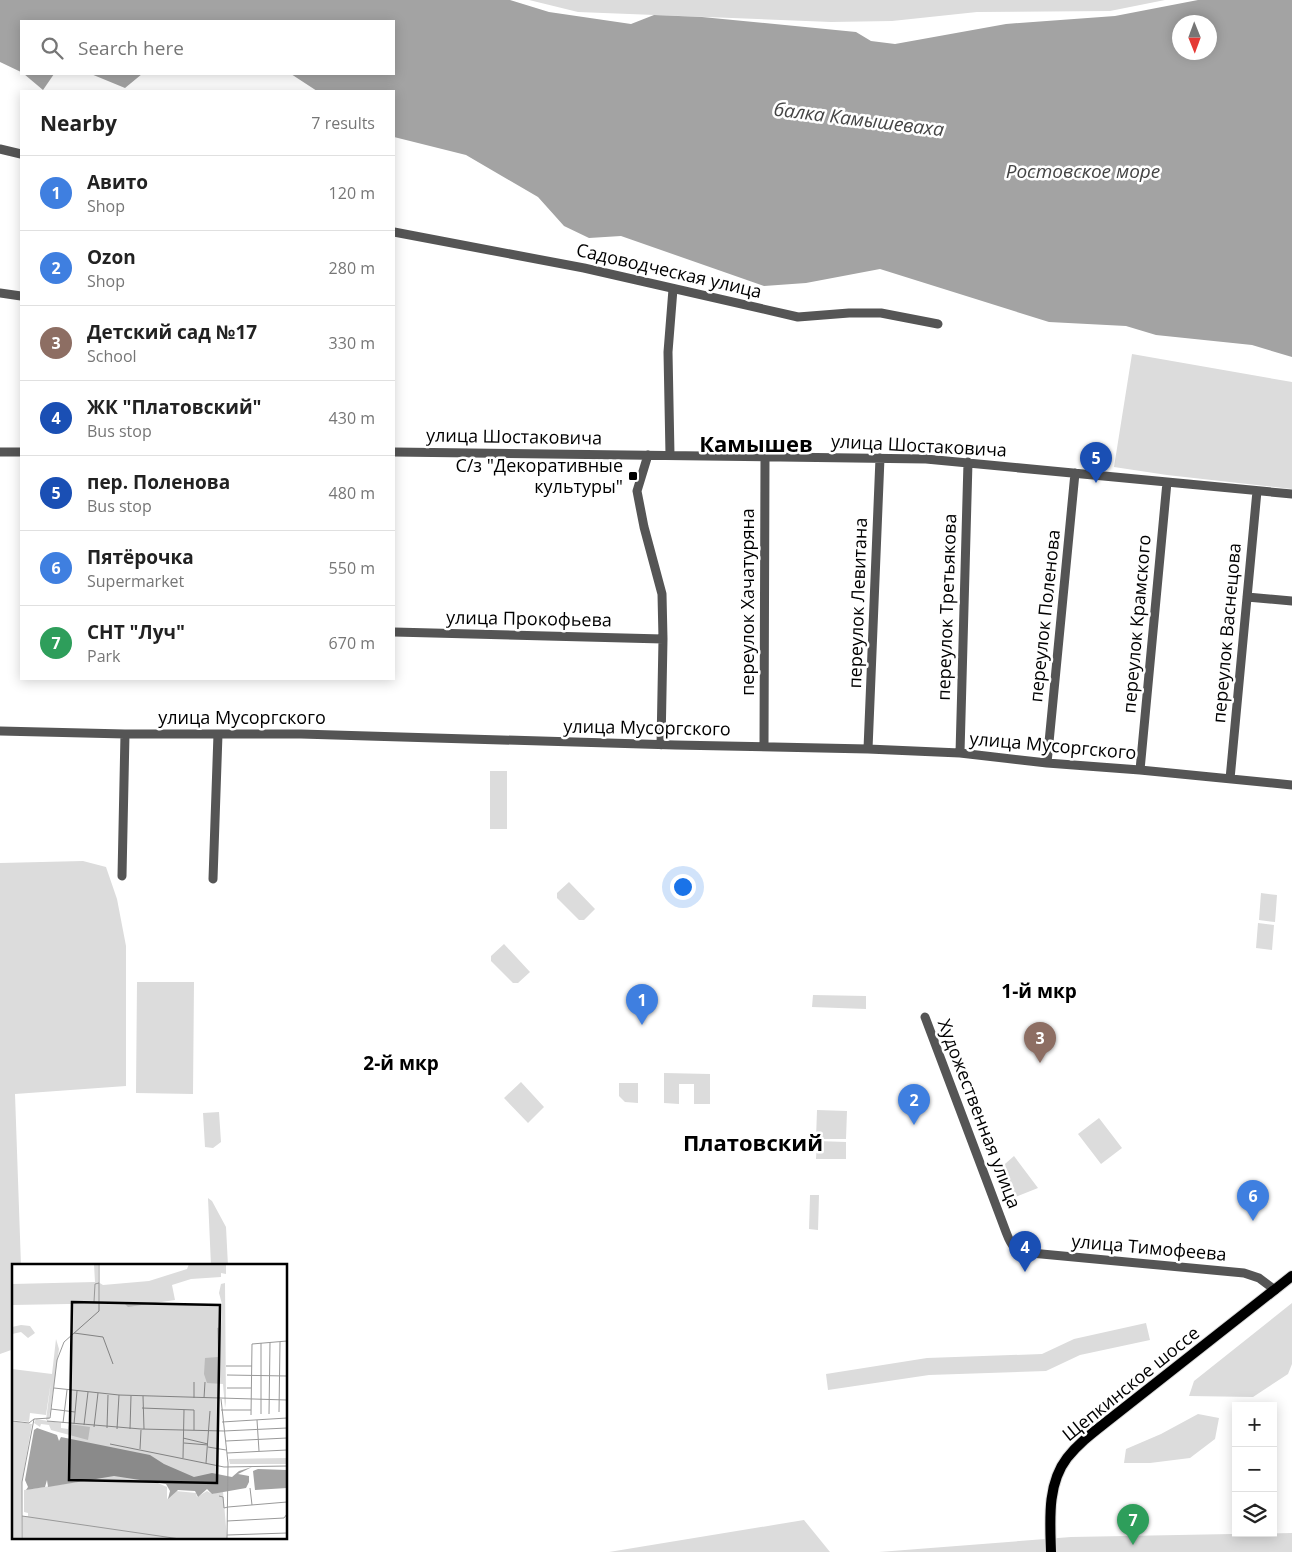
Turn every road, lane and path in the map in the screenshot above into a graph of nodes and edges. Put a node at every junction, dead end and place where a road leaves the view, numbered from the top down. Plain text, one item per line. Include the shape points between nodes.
1 (0, 149) edge
2 (20, 154) edge
3 (395, 232) edge
4 (674, 288) junction
5 (0, 293) edge
6 (20, 296) edge
7 (938, 324) dead end
8 (0, 452) edge
9 (20, 452) edge
10 (395, 452) edge
11 (648, 454) junction
12 (670, 454) junction
13 (764, 456) junction
14 (880, 458) junction
15 (968, 462) junction
16 (1075, 472) junction
17 (1167, 482) junction
18 (1257, 491) junction
19 (1292, 494) edge
20 (1247, 597) junction
21 (1292, 601) edge
22 (395, 632) edge
23 (663, 639) junction
24 (0, 731) edge
25 (125, 734) junction
26 (218, 734) junction
27 (661, 745) junction
28 (764, 747) junction
29 (868, 748) junction
30 (960, 753) junction
31 (1047, 763) junction
32 (1140, 770) junction
33 (1230, 779) junction
34 (1292, 785) edge
35 (122, 876) dead end
36 (213, 879) dead end
37 (925, 1017) dead end
38 (1015, 1249) joint
39 (1292, 1276) edge
40 (1275, 1290) junction
41 (1051, 1552) edge

1 - 2 street
3 - 4 street, Садоводческая улица
4 - 7 street, Садоводческая улица via 798,317 881,313
4 - 12 street via 668,352
5 - 6 street
8 - 9 street
10 - 11 street, улица Шостаковича
11 - 12 street, улица Шостаковича
11 - 23 street via 637,491 662,594
12 - 13 street, улица Шостаковича
13 - 14 street, улица Шостаковича
13 - 28 street, переулок Хачатуряна
14 - 15 street, улица Шостаковича
14 - 29 street, переулок Левитана
15 - 16 street, улица Шостаковича
15 - 30 street, переулок Третьякова
16 - 17 street, улица Шостаковича
16 - 31 street, переулок Поленова
17 - 18 street, улица Шостаковича
17 - 32 street, переулок Крамского
18 - 19 street, улица Шостаковича
18 - 20 street, переулок Васнецова
20 - 21 street
20 - 33 street, переулок Васнецова
22 - 23 street, улица Прокофьева
23 - 27 street
24 - 25 street, улица Мусоргского
25 - 26 street, улица Мусоргского
25 - 35 street
26 - 27 street, улица Мусоргского
26 - 36 street
27 - 28 street, улица Мусоргского
28 - 29 street, улица Мусоргского
29 - 30 street, улица Мусоргского
30 - 31 street, улица Мусоргского
31 - 32 street, улица Мусоргского
32 - 33 street, улица Мусоргского
33 - 34 street, улица Мусоргского
37 - 38 street, Художественная улица
38 - 40 street, улица Тимофеева via 1244,1273 1260,1278
39 - 40 main road, Щепкинское шоссе
40 - 41 main road, Щепкинское шоссе via 1104,1423 1068,1457 1053,1486

